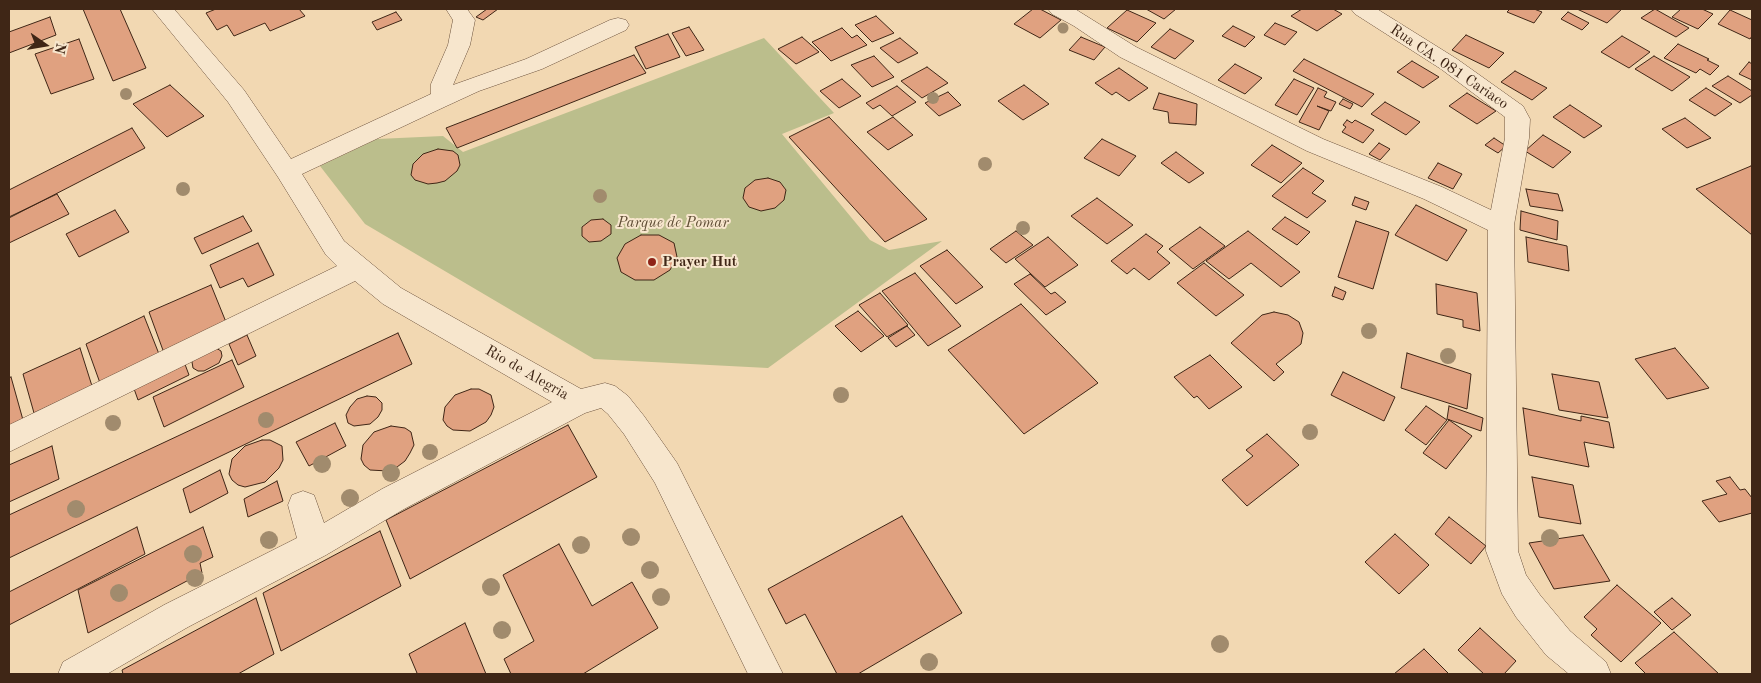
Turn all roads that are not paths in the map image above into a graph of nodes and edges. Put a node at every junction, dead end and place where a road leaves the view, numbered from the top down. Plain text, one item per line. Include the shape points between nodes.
1 (163, 9) edge
2 (456, 9) edge
3 (1060, 9) edge
4 (1362, 9) edge
5 (618, 25) dead end
6 (443, 99) junction
7 (287, 170) junction
8 (1501, 225) junction
9 (357, 268) junction
10 (578, 402) junction
11 (9, 439) edge
12 (303, 505) dead end
13 (316, 545) junction
14 (75, 674) edge
15 (766, 674) edge
16 (1594, 674) edge

1 - 7 street, Rio de Alegria via 236,96
2 - 6 street via 464,20 459,45 442,84
3 - 8 street via 1128,52 1315,146 1433,193
4 - 8 street, Rua CA. 081 Cariaco via 1449,64 1515,112 1517,138
5 - 6 street via 534,64
6 - 7 street
7 - 9 street, Rio de Alegria via 335,248
8 - 16 street via 1502,551 1513,583 1528,606 1558,642
9 - 10 street, Rio de Alegria via 392,296
9 - 11 street
10 - 13 street via 393,499
10 - 15 street, Rio de Alegria via 605,395 634,424 666,473
12 - 13 street
13 - 14 street via 176,616

